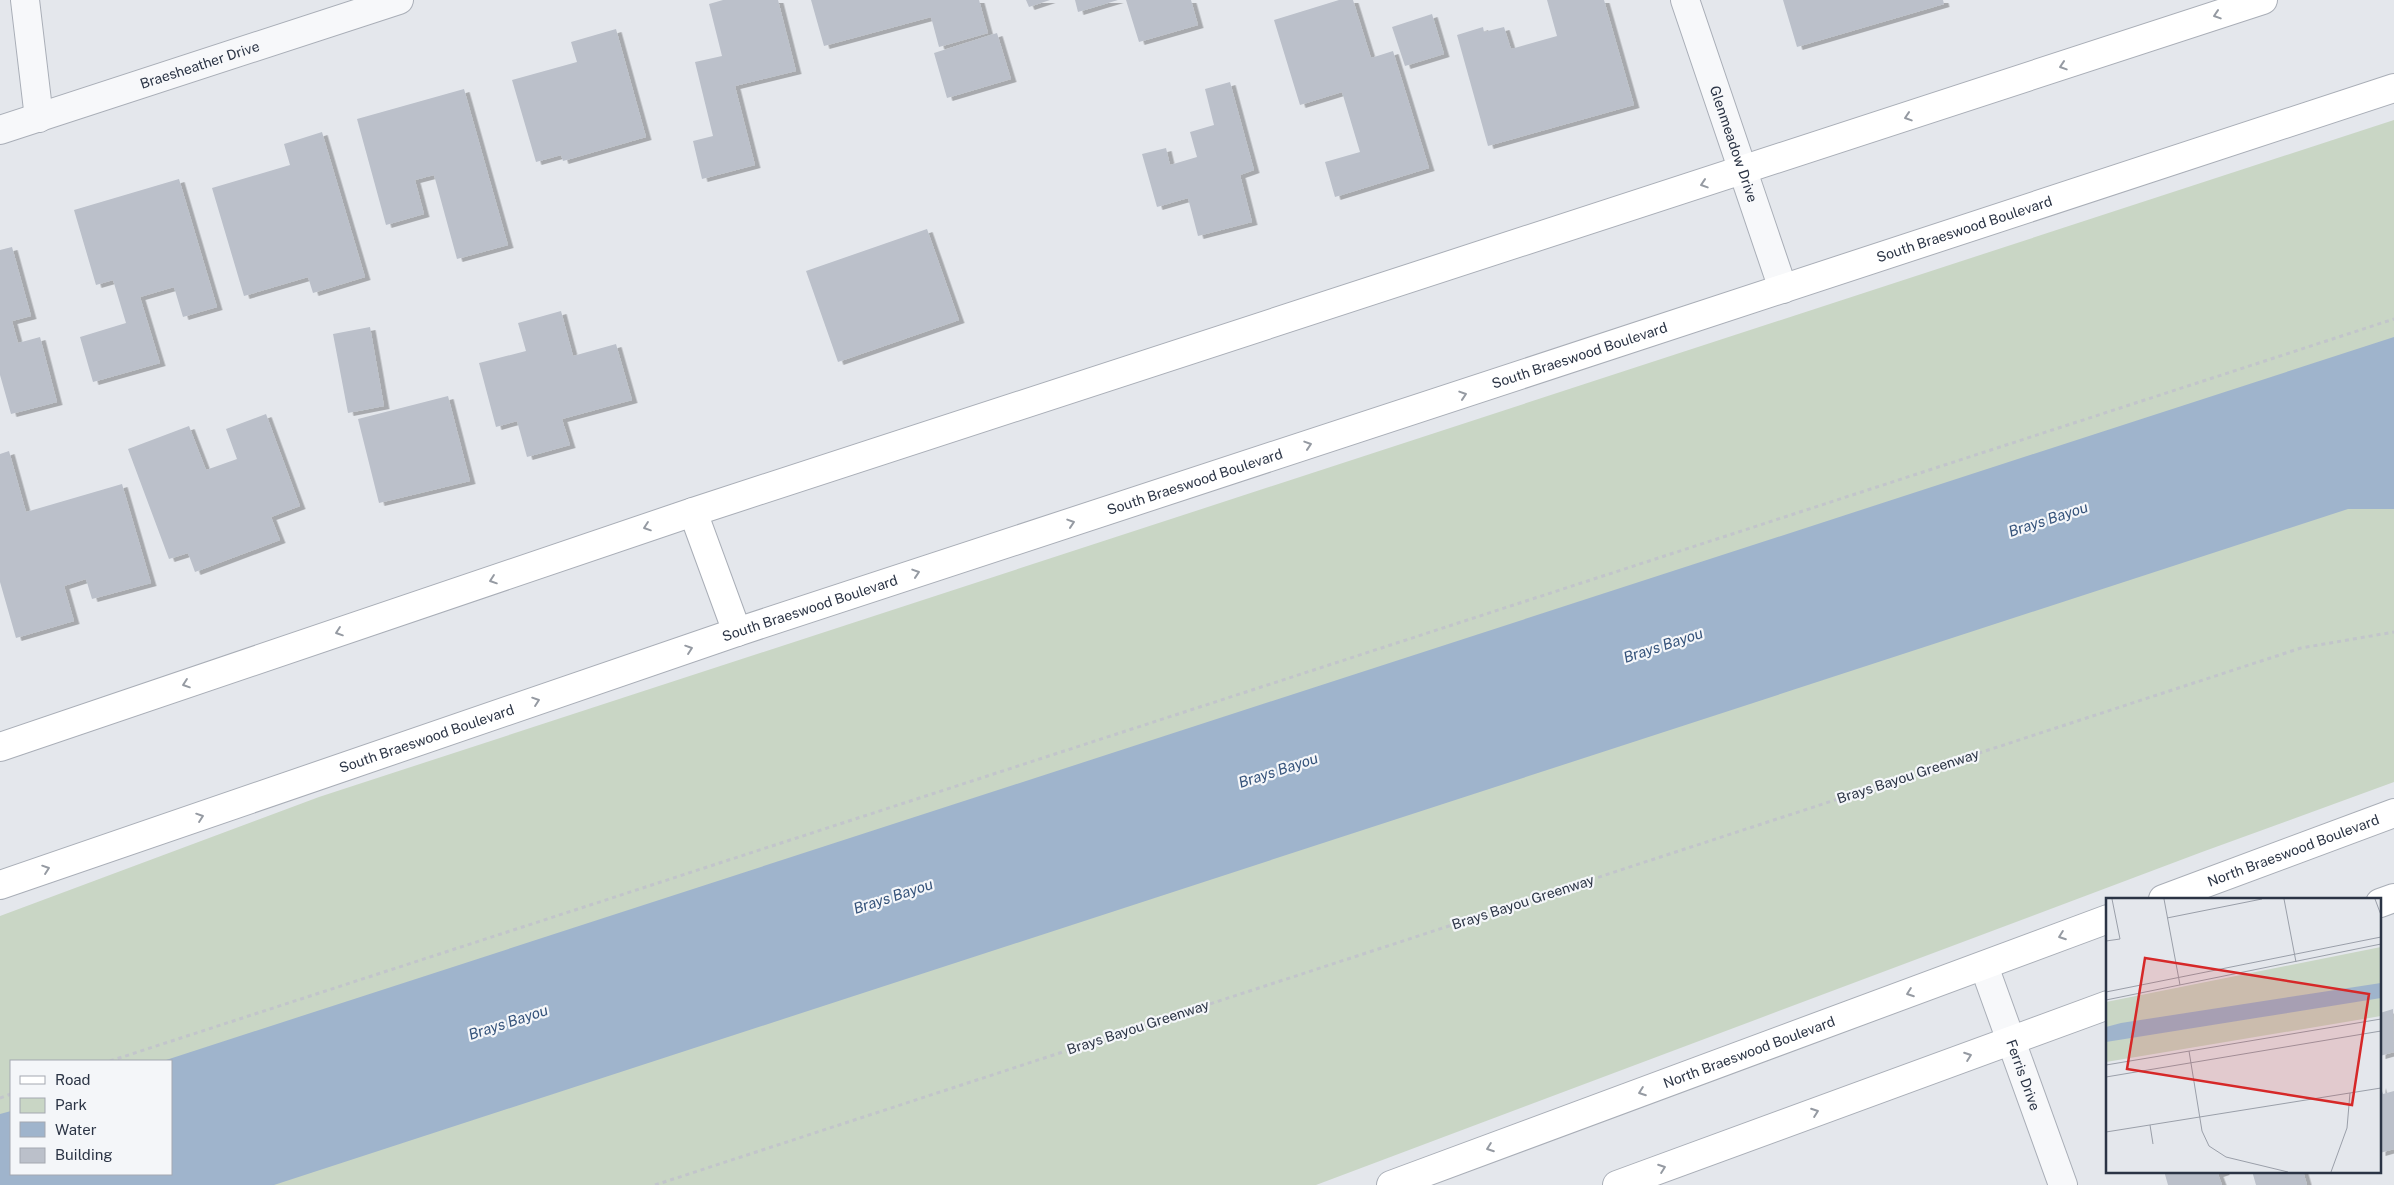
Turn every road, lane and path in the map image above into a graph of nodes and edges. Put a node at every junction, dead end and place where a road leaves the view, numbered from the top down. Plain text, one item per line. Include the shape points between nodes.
1 (25, 0) edge
2 (399, 0) edge
3 (1685, 0) edge
4 (2263, 0) edge
5 (2394, 88) edge
6 (39, 118) junction
7 (0, 130) edge
8 (1742, 171) junction
9 (1783, 290) junction
10 (2394, 318) edge
11 (693, 512) junction
12 (737, 632) junction
13 (2394, 632) edge
14 (0, 747) edge
15 (2394, 813) edge
16 (0, 885) edge
17 (2166, 898) edge
18 (2394, 898) edge
19 (2382, 902) edge
20 (2106, 920) edge
21 (1984, 966) junction
22 (2106, 1005) edge
23 (2011, 1041) junction
24 (113, 1060) edge
25 (655, 1185) edge
26 (1391, 1185) edge
27 (1617, 1185) edge
28 (2063, 1185) edge

1 - 6 street
2 - 6 street, Braesheather Drive
3 - 8 street, Glenmeadow Drive
4 -> 8 main road
5 - 9 main road, South Braeswood Boulevard
6 - 7 street, Braesheather Drive
8 - 9 street, Glenmeadow Drive
8 -> 11 main road
12 -> 9 main road, South Braeswood Boulevard
10 - 24 path
11 - 12 main road
11 -> 14 main road
16 -> 12 main road, South Braeswood Boulevard
13 - 25 path, Brays Bayou Greenway via 2292,651
15 - 17 main road, North Braeswood Boulevard
18 - 19 main road
20 -> 21 main road, North Braeswood Boulevard
21 - 23 street, Ferris Drive
21 -> 26 main road, North Braeswood Boulevard
22 - 23 main road
27 -> 23 main road
23 - 28 street, Ferris Drive

